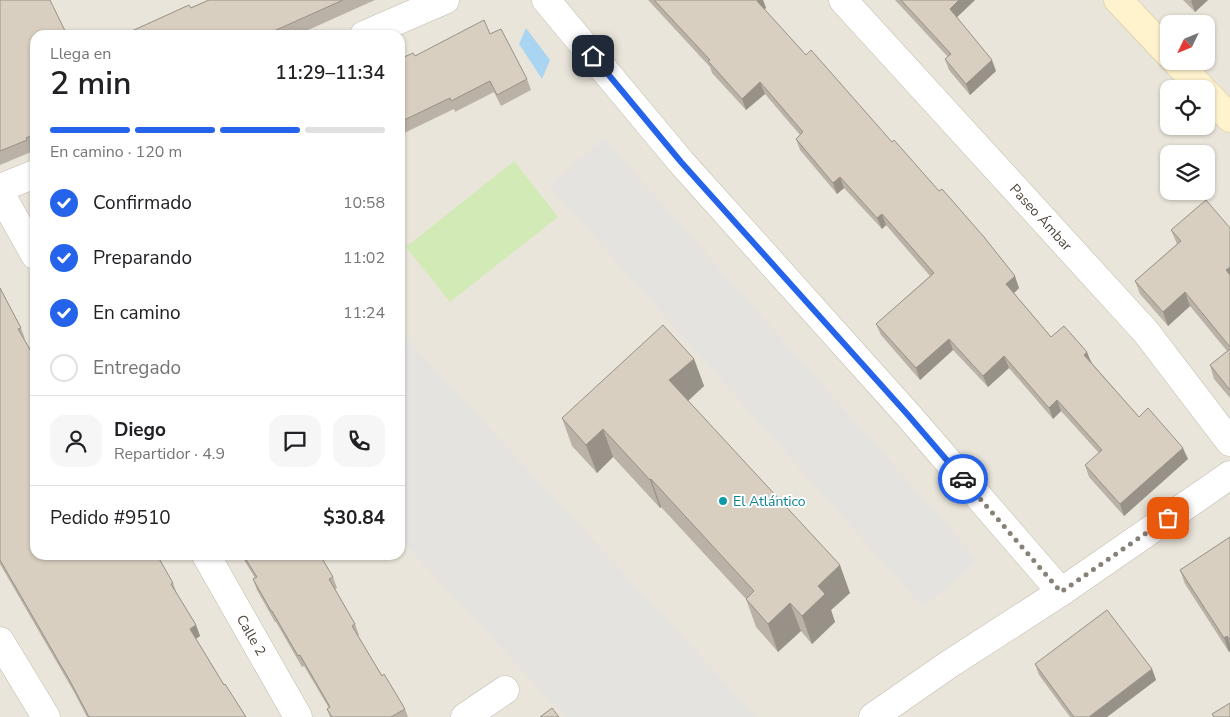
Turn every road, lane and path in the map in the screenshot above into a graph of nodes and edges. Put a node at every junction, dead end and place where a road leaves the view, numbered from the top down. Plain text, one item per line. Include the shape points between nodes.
1 (445, 0) edge
2 (546, 0) edge
3 (843, 0) edge
4 (1118, 0) edge
5 (376, 30) edge
6 (1160, 44) edge
7 (1184, 70) edge
8 (1194, 80) edge
9 (1215, 102) edge
10 (1230, 118) edge
11 (30, 176) edge
12 (0, 188) edge
13 (0, 193) edge
14 (30, 246) edge
15 (1230, 442) edge
16 (1230, 475) edge
17 (209, 560) edge
18 (1061, 592) junction
19 (0, 641) edge
20 (505, 690) dead end
21 (46, 717) edge
22 (298, 717) edge
23 (465, 717) edge
24 (873, 717) edge

1 - 5 street
2 - 18 street via 681,162 908,415
3 - 15 street, Paseo Ámbar via 1146,332
4 - 6 street
7 - 8 street
9 - 10 street
11 - 12 street
13 - 14 street
16 - 18 street
17 - 22 street, Calle 2
18 - 24 street
19 - 21 street
20 - 23 street

